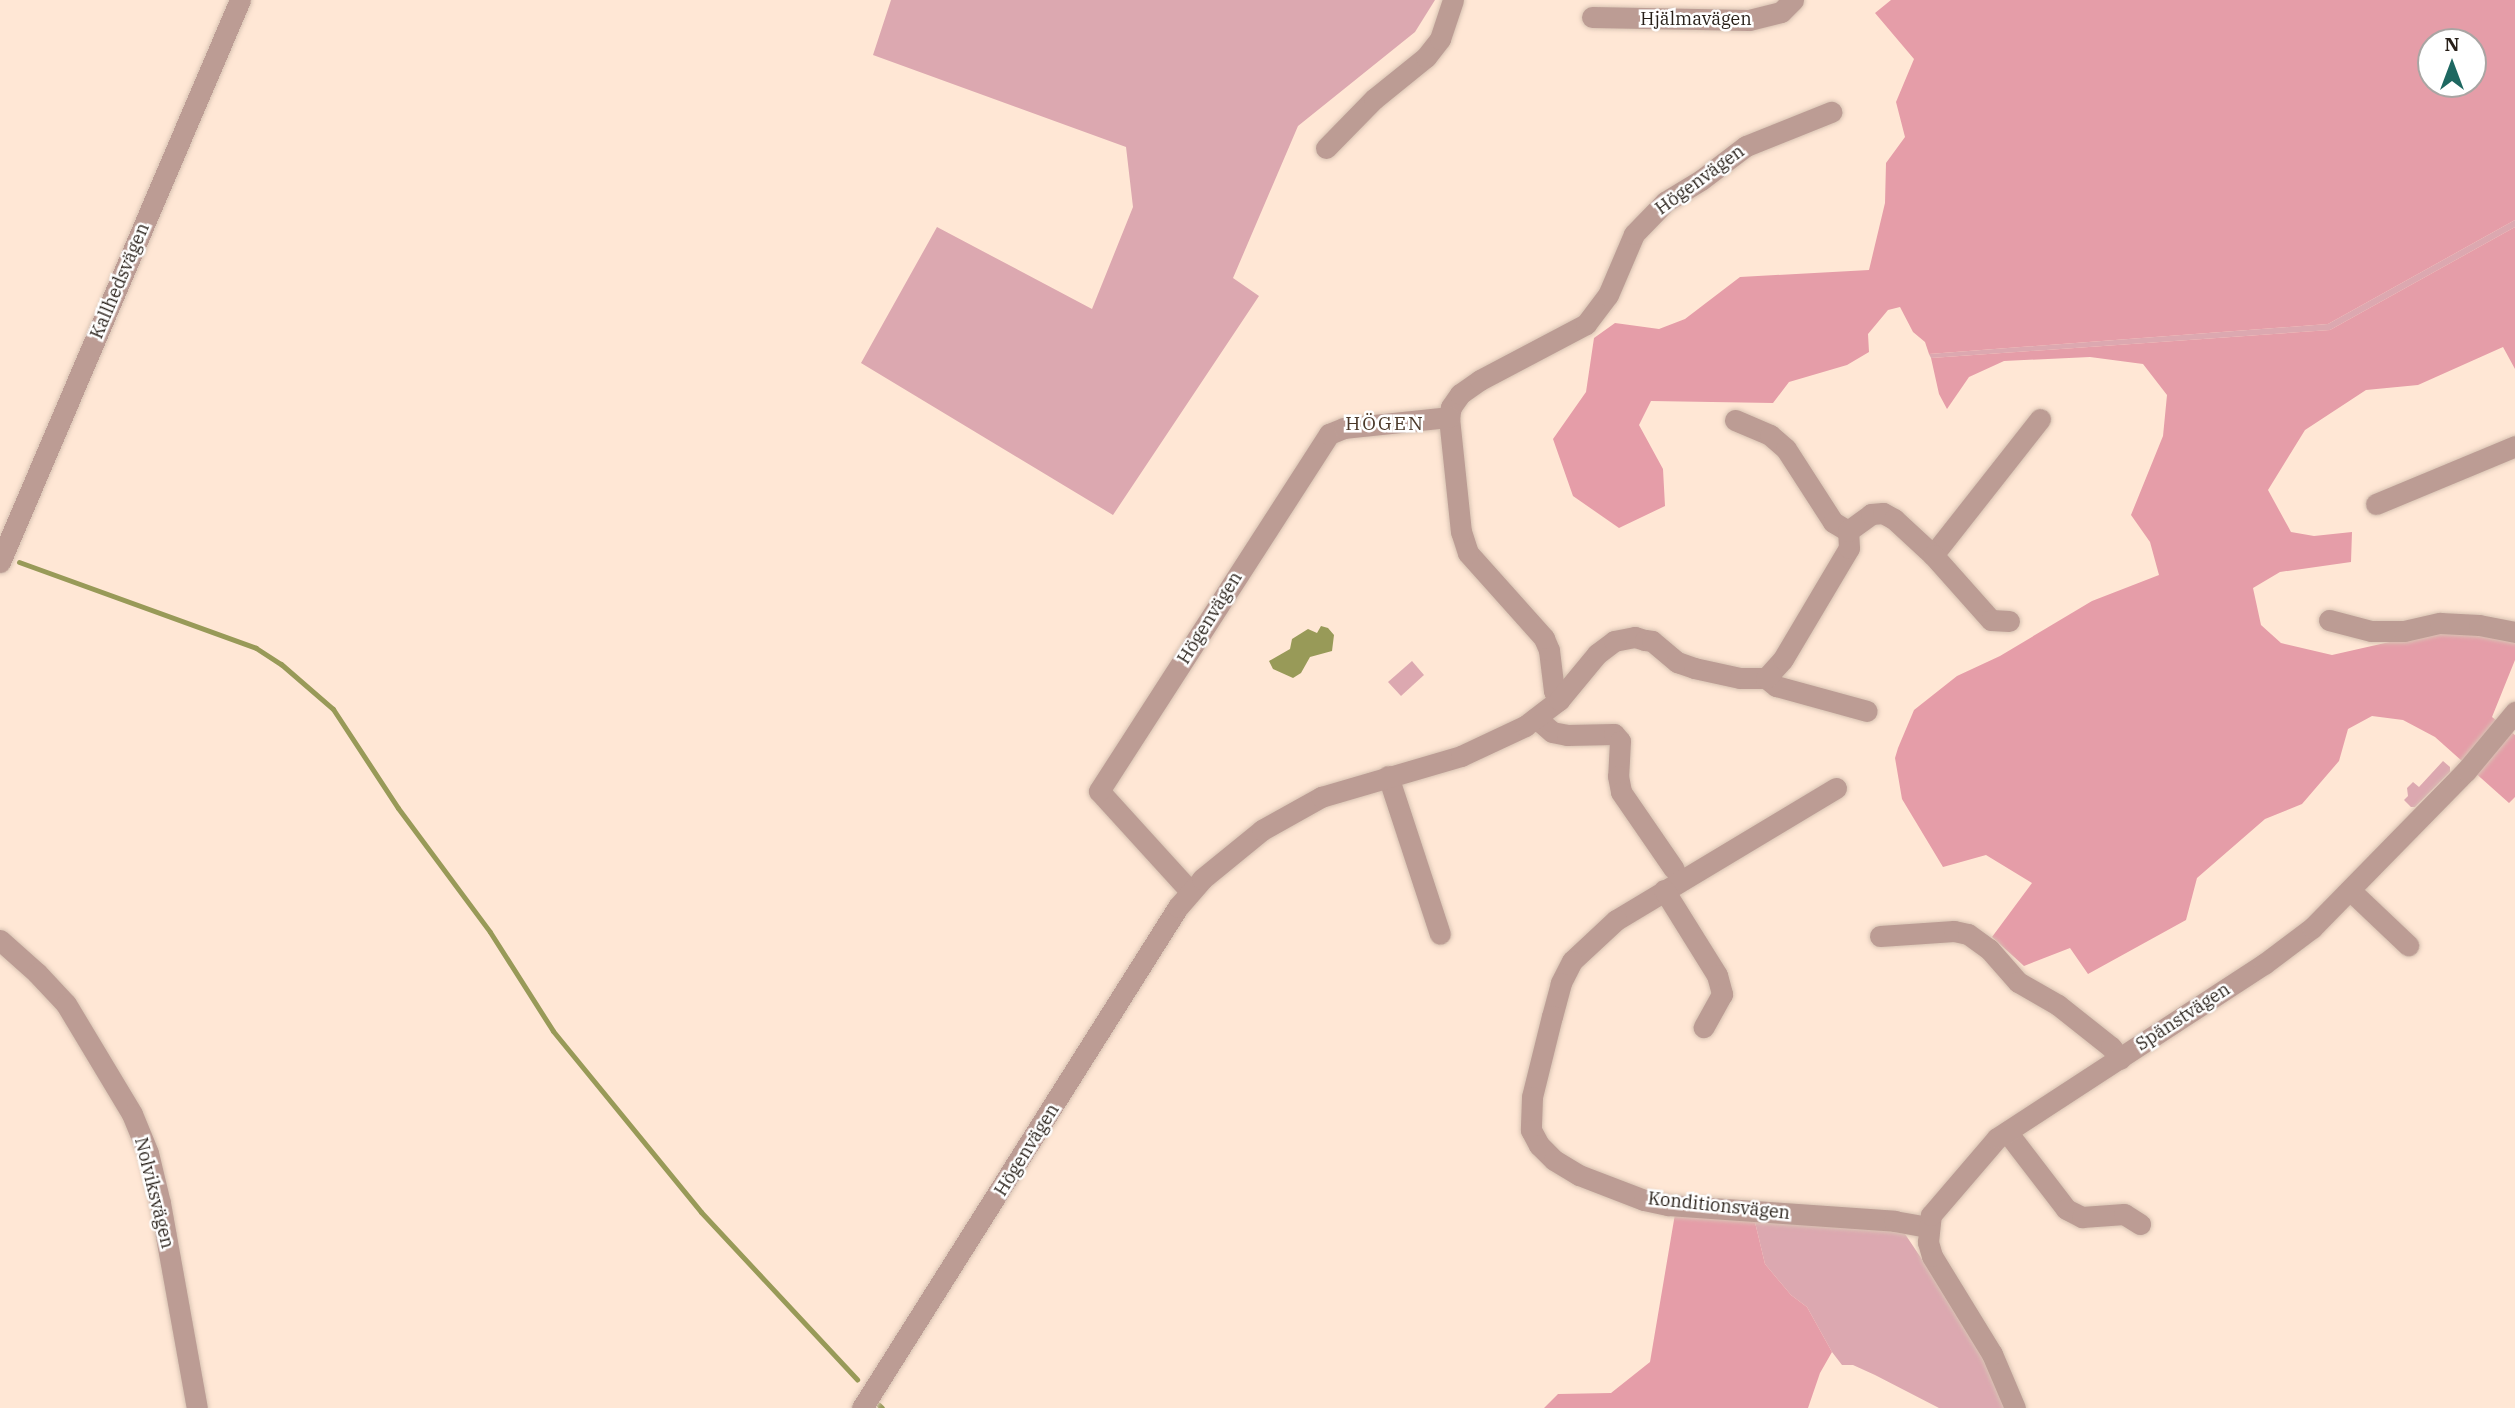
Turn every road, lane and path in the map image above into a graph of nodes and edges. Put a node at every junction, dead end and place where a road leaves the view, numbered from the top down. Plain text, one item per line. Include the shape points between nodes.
1 (240, 0) edge
2 (1453, 0) edge
3 (1793, 0) edge
4 (1592, 17) dead end
5 (1831, 112) dead end
6 (1326, 148) dead end
7 (1449, 417) junction
8 (2040, 419) dead end
9 (1735, 420) dead end
10 (2515, 446) edge
11 (2376, 504) dead end
12 (1848, 531) junction
13 (1933, 555) junction
14 (0, 562) edge
15 (2329, 620) dead end
16 (2009, 621) dead end
17 (2515, 632) edge
18 (1766, 678) junction
19 (1559, 700) junction
20 (1867, 711) dead end
21 (1536, 718) junction
22 (2512, 722) edge
23 (1388, 776) junction
24 (1836, 788) dead end
25 (1674, 869) dead end
26 (1664, 890) junction
27 (1190, 891) junction
28 (2351, 891) junction
29 (1440, 934) dead end
30 (1880, 936) dead end
31 (0, 940) edge
32 (2408, 945) dead end
33 (1704, 1027) dead end
34 (2120, 1059) junction
35 (2007, 1132) junction
36 (2140, 1224) dead end
37 (1928, 1227) junction
38 (197, 1408) edge
39 (862, 1408) edge
40 (2015, 1408) edge

1 - 14 street, Kallhedsvägen
2 - 6 street via 1440,39 1426,57 1374,99
3 - 4 street, Hjälmavägen via 1781,12 1749,20
5 - 7 street, Högenvägen via 1746,146 1665,202 1634,234 1608,295 1586,324 1480,380 1460,394
7 - 19 street via 1461,533 1468,553 1544,638
7 - 27 street, Högenvägen via 1344,428 1329,435 1099,791
8 - 13 street
9 - 12 street via 1770,435 1786,449 1833,522
10 - 11 street
12 - 13 street via 1871,514 1884,513
12 - 18 street via 1849,548 1783,659
13 - 16 street via 1991,620
15 - 17 street via 2371,631 2404,631 2440,623
18 - 19 street, Högenvägen via 1696,669 1676,662 1652,641 1635,637 1614,641 1597,654
18 - 20 street, Högenvägen via 1776,686
19 - 21 street, Högenvägen
21 - 23 street, Högenvägen via 1461,756
21 - 25 street via 1552,732 1616,736 1620,741 1621,792
22 - 28 street, Spänstvägen
23 - 27 street, Högenvägen via 1321,797 1278,821 1230,854
23 - 29 street
24 - 26 street, Konditionsvägen
26 - 33 street via 1717,975 1722,994
26 - 37 street, Konditionsvägen via 1589,942 1560,983 1530,1114 1531,1130 1539,1145 1579,1175 1668,1205
27 - 39 street, Högenvägen
28 - 32 street
28 - 34 street, Spänstvägen via 2264,964
30 - 34 street via 1968,934 1989,949 2018,982 2058,1005
31 - 38 street, Nolviksvägen via 66,1004 132,1114 148,1153 160,1203
34 - 35 street, Spänstvägen
35 - 36 street via 2066,1209 2082,1217 2124,1214
35 - 37 street, Spänstvägen via 1992,1143 1931,1215
37 - 40 street via 1932,1256 1992,1354

